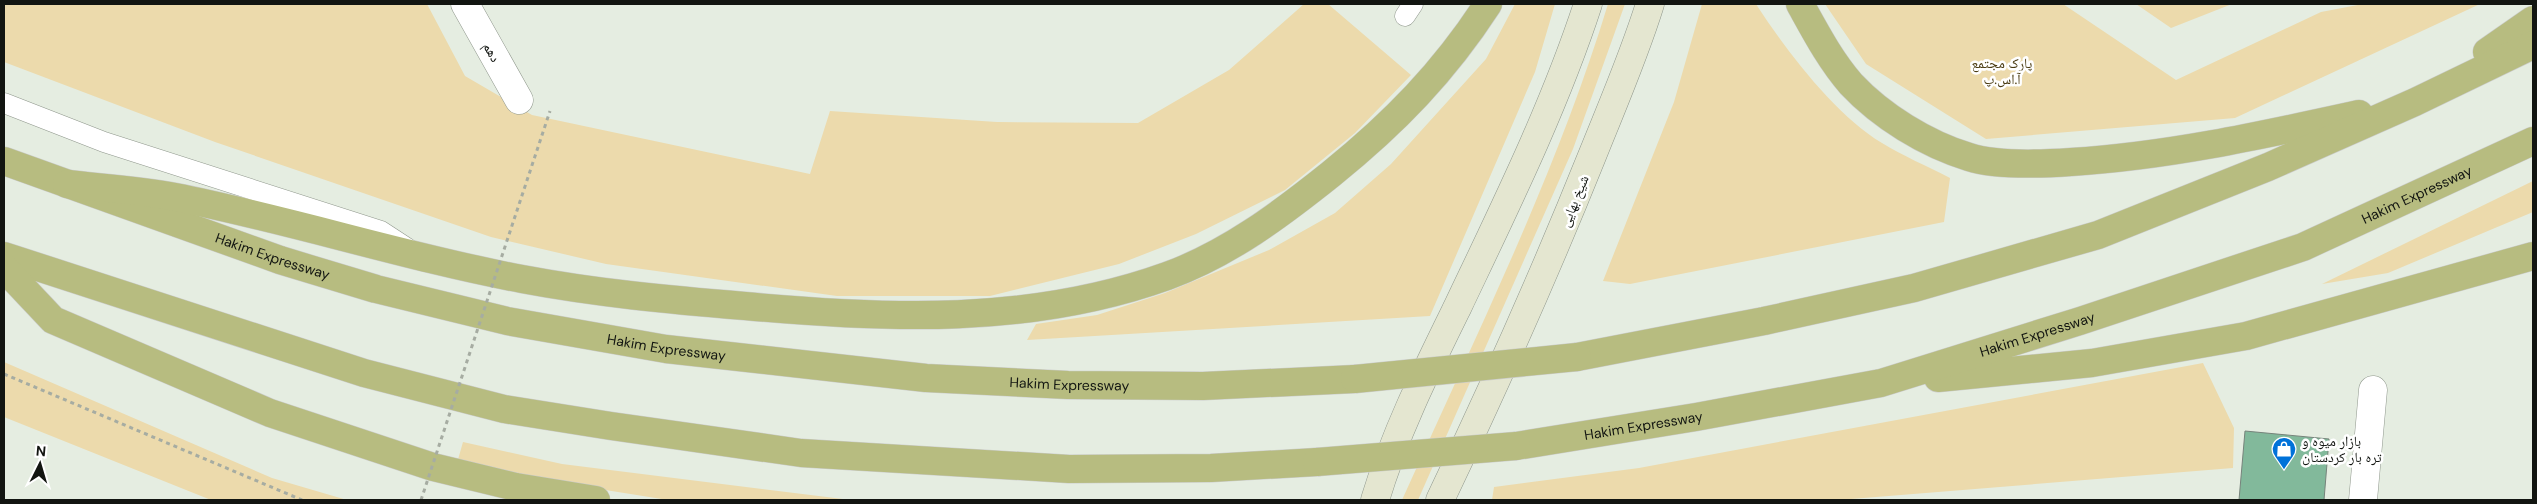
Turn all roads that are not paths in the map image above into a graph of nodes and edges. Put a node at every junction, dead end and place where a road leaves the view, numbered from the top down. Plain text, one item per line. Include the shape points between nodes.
1 (465, 4) edge
2 (1488, 4) edge
3 (1588, 4) edge
4 (1650, 4) edge
5 (1800, 4) edge
6 (2533, 20) edge
7 (2533, 45) edge
8 (519, 100) dead end
9 (2415, 102) junction
10 (4, 103) edge
11 (2533, 141) edge
12 (4, 161) edge
13 (67, 184) junction
14 (2533, 250) edge
15 (415, 254) junction
16 (4, 256) edge
17 (2533, 256) edge
18 (2498, 265) junction
19 (4, 268) edge
20 (1881, 383) junction
21 (2374, 390) dead end
22 (596, 500) edge
23 (1375, 500) edge
24 (1440, 500) edge
25 (2363, 500) edge

1 - 8 street, دهم
2 - 15 highway via 1426,88 1368,144 1304,196 1256,230 1207,258 1168,276 1104,294 1028,310 877,316 648,298 522,279
3 - 23 main road via 1568,64 1419,387 1382,475
4 - 24 main road, شیخ بهایی via 1572,206 1491,395
5 - 9 highway via 1828,53 1851,84 1885,114 1927,139 1970,158 2031,165 2099,161 2221,144
6 - 9 highway
7 - 9 highway
9 - 13 highway, Hakim Expressway, bridge via 2268,167 2098,235 1914,288 1577,357 1355,379 1203,386 1068,385 926,378 666,349 507,321 280,260
10 - 15 lane via 104,142 381,231
11 - 20 highway, Hakim Expressway via 2304,247
12 - 13 highway, Hakim Expressway
13 - 15 highway via 172,196
14 - 18 highway
16 - 20 highway, Hakim Expressway, bridge via 364,373 504,409 801,453 1059,468 1211,468 1317,462 1516,446 1696,418
17 - 18 highway
18 - 20 highway via 2246,336 2092,363
19 - 22 highway via 53,320 270,413 433,467
21 - 25 street

